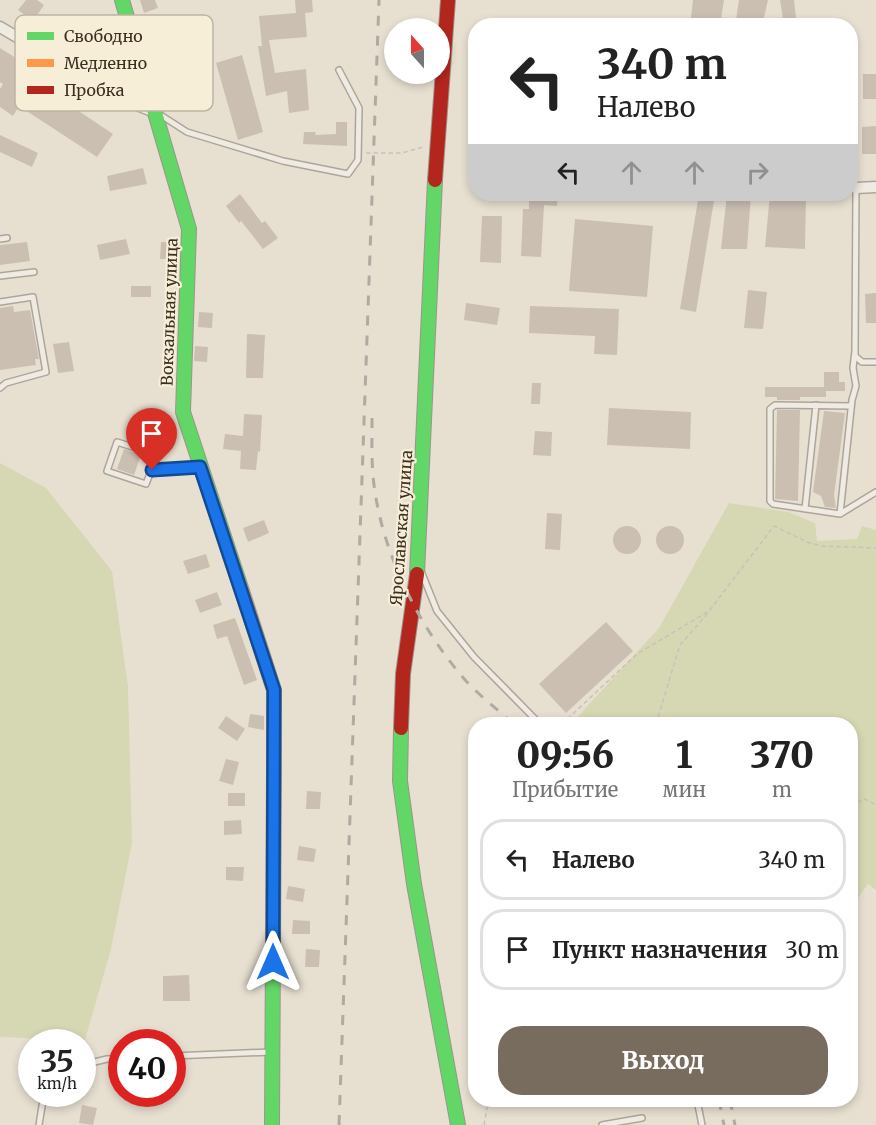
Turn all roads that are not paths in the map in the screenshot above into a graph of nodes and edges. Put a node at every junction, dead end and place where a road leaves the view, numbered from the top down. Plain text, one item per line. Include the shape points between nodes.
1 (122, 0) edge
2 (448, 0) edge
3 (126, 15) edge
4 (0, 27) edge
5 (15, 36) edge
6 (339, 70) dead end
7 (155, 112) joint
8 (876, 187) edge
9 (858, 188) edge
10 (856, 201) edge
11 (34, 272) dead end
12 (0, 276) edge
13 (0, 302) edge
14 (855, 351) junction
15 (876, 362) edge
16 (0, 388) edge
17 (816, 405) junction
18 (851, 406) junction
19 (200, 467) junction
20 (152, 470) junction
21 (876, 492) edge
22 (805, 509) junction
23 (840, 514) junction
24 (418, 564) junction
25 (533, 717) edge
26 (273, 1052) junction
27 (186, 1055) edge
28 (42, 1107) edge
29 (698, 1107) edge
30 (642, 1118) dead end
31 (39, 1125) edge
32 (272, 1125) edge
33 (458, 1125) edge
34 (602, 1125) edge
35 (702, 1125) edge

1 - 3 street, Вокзальная улица
2 - 24 street, Ярославская улица via 437,142
4 - 5 street
6 - 7 lane via 359,108 358,160 348,174 187,132
7 - 19 street, Вокзальная улица via 189,229 183,412
8 - 9 street
10 - 14 lane
11 - 12 lane
13 - 16 lane via 33,297 46,372
14 - 15 lane via 862,362
14 - 18 lane via 856,386
17 - 18 lane
17 - 22 lane
17 - 22 lane via 775,405 770,409 770,501
18 - 23 lane
19 - 20 lane
19 - 26 street, Вокзальная улица via 274,690
20 - 20 lane via 146,484 110,474 107,468 115,445 121,441 153,452 156,458
21 - 23 lane
22 - 23 lane
24 - 25 lane via 437,611 474,657
24 - 33 street, Ярославская улица via 403,674 400,782 414,884
26 - 27 lane
26 - 32 street, Вокзальная улица
28 - 31 lane
29 - 35 lane
30 - 34 lane

